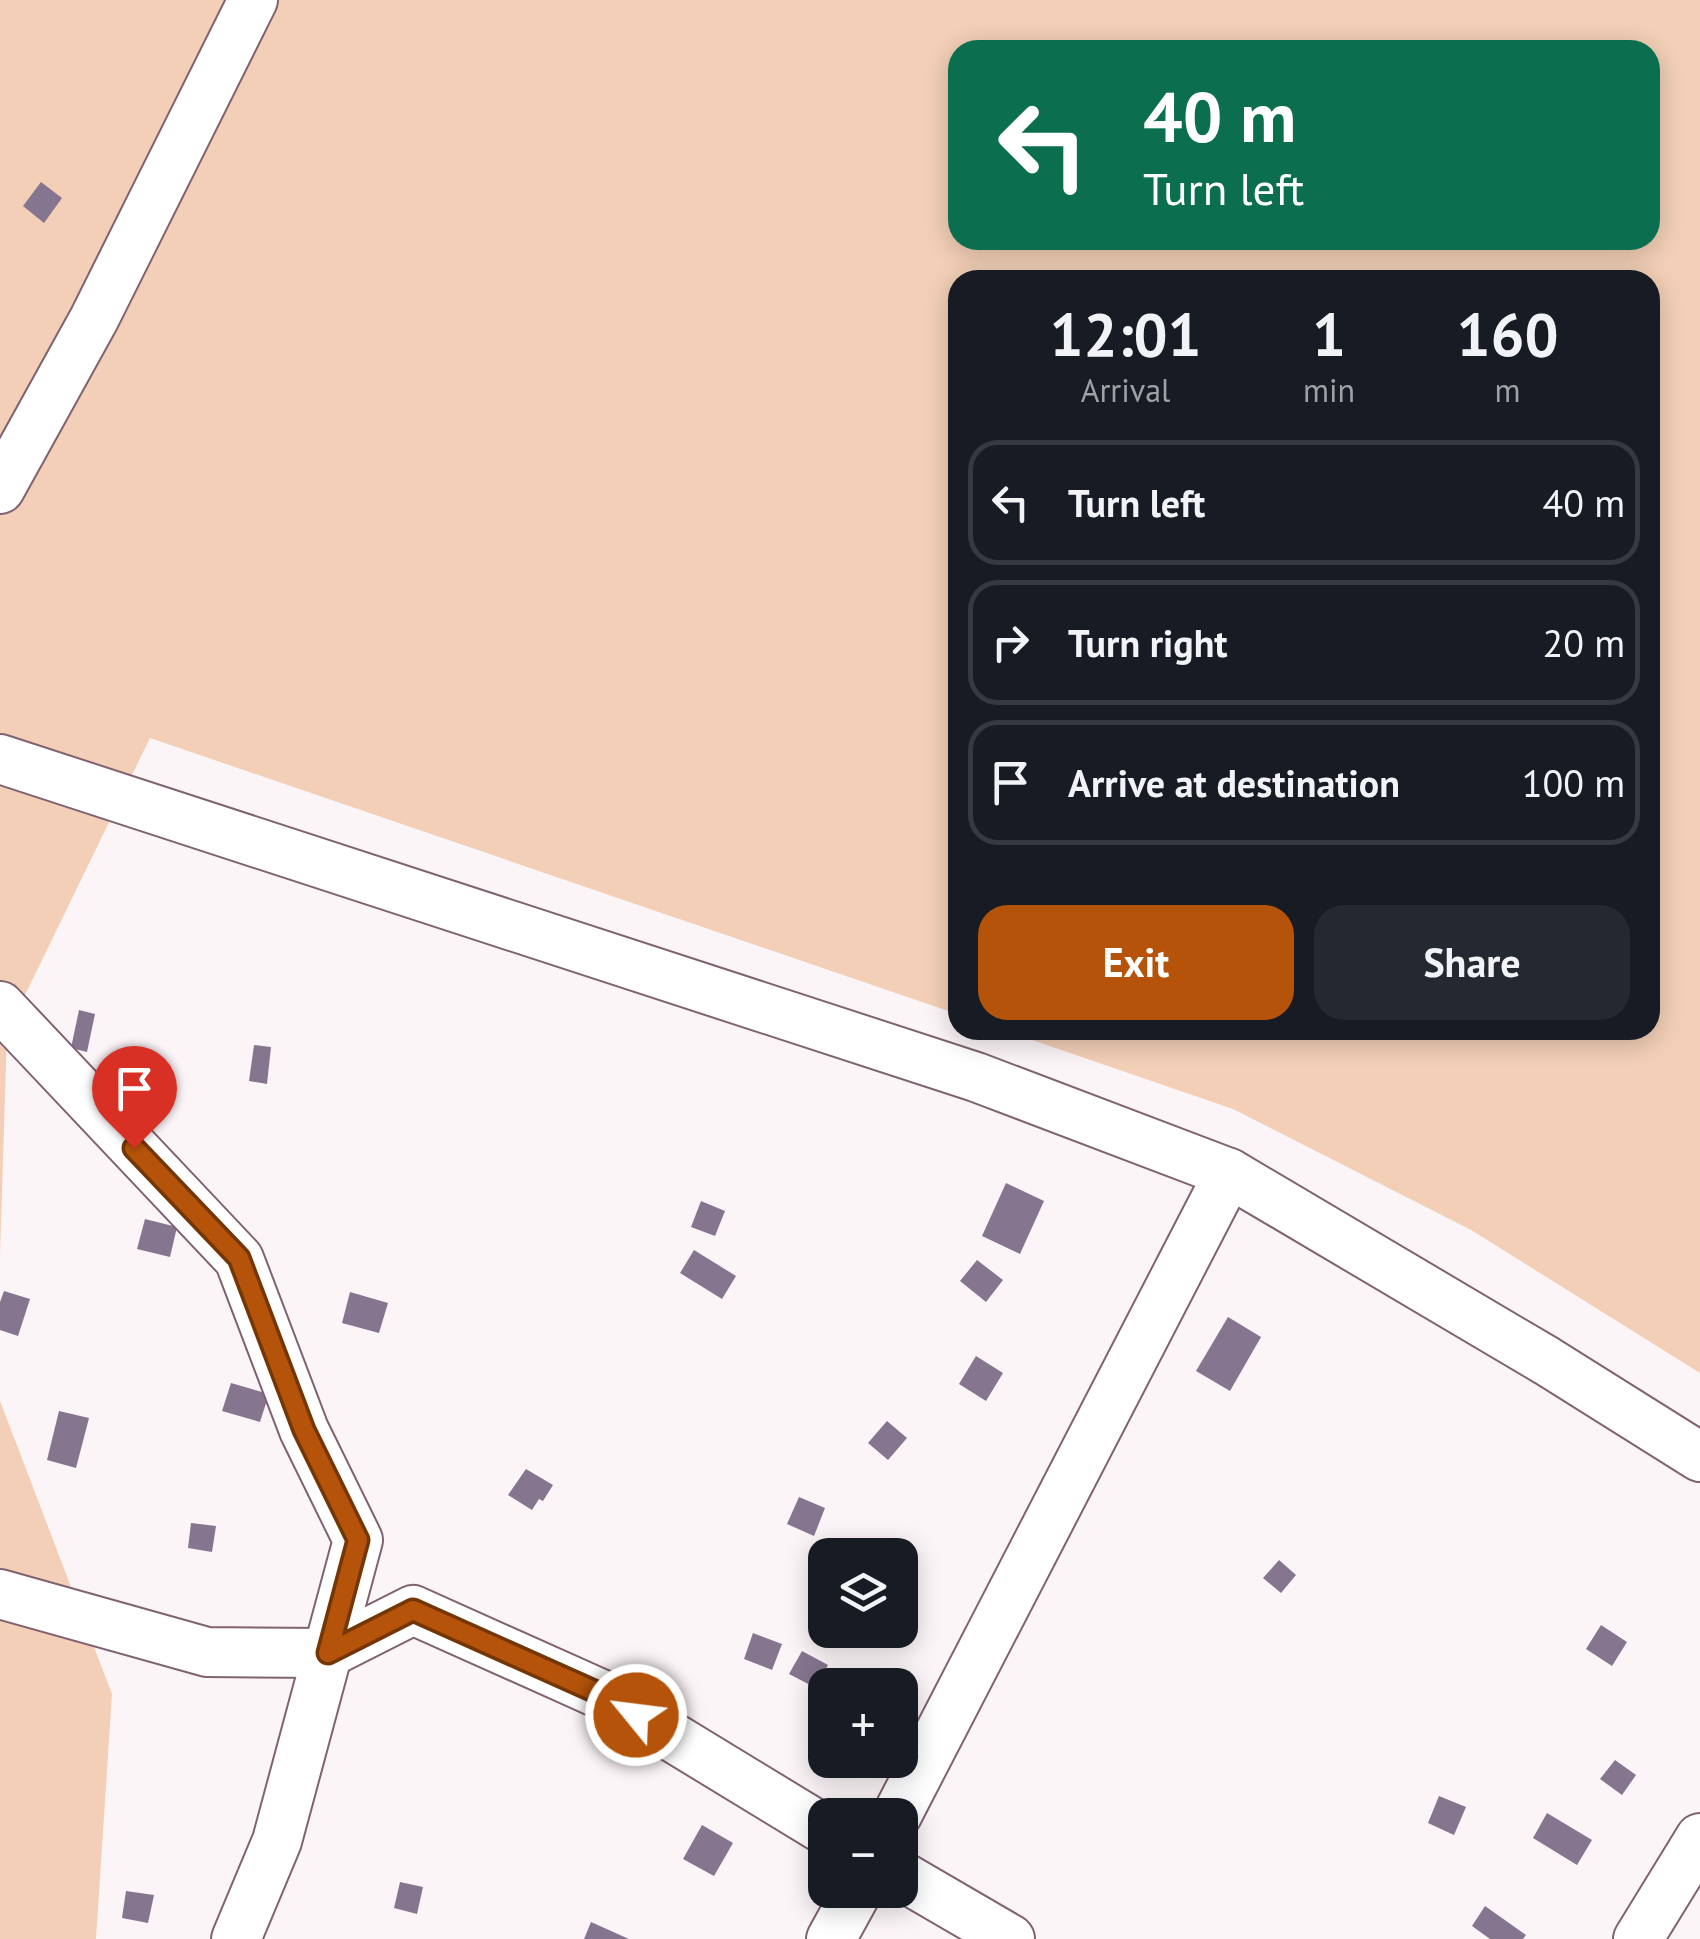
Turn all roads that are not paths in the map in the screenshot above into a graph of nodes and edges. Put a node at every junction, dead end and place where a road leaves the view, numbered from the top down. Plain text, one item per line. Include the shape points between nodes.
1 (253, 0) edge
2 (0, 489) edge
3 (0, 759) edge
4 (0, 1006) edge
5 (1229, 1173) junction
6 (1700, 1458) edge
7 (0, 1594) edge
8 (328, 1653) junction
9 (907, 1798) edge
10 (808, 1820) edge
11 (1700, 1838) edge
12 (918, 1885) edge
13 (848, 1908) edge
14 (236, 1939) edge
15 (831, 1939) edge
16 (1010, 1939) edge
17 (1638, 1939) edge

1 - 2 street via 94,319
3 - 5 street via 976,1077
4 - 8 street via 239,1258 304,1430 358,1540
5 - 6 street
5 - 9 street
7 - 8 street via 207,1652
8 - 10 street via 413,1610 605,1696
8 - 14 street via 277,1841
11 - 17 street
12 - 16 street
13 - 15 street

